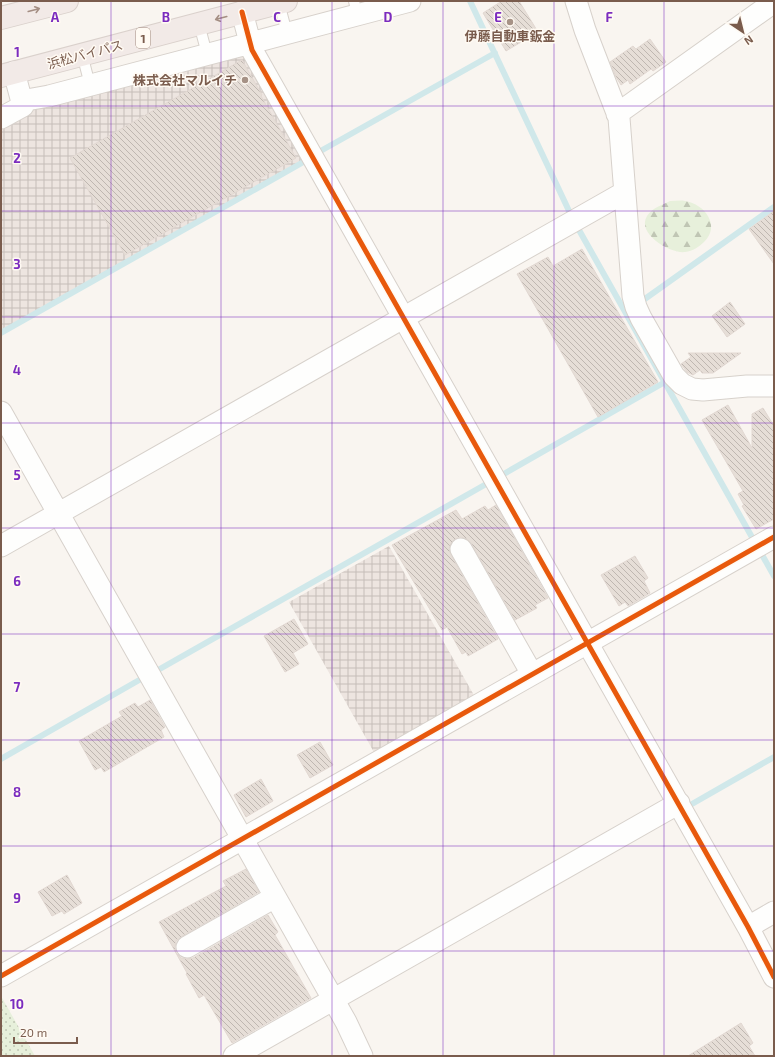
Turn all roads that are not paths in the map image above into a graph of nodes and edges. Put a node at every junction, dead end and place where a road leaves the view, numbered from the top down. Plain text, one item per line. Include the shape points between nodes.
1 (67, 1) edge
2 (410, 1) edge
3 (576, 1) edge
4 (282, 2) edge
5 (774, 2) edge
6 (356, 8) edge
7 (242, 12) junction
8 (1, 18) edge
9 (199, 24) junction
10 (287, 33) junction
11 (250, 43) junction
12 (82, 54) junction
13 (207, 54) junction
14 (7, 74) edge
15 (90, 85) junction
16 (21, 101) junction
17 (617, 114) junction
18 (1, 118) edge
19 (625, 192) junction
20 (404, 318) junction
21 (774, 386) edge
22 (1, 412) edge
23 (58, 514) junction
24 (774, 537) edge
25 (1, 546) edge
26 (461, 549) dead end
27 (588, 642) junction
28 (532, 674) junction
29 (679, 803) junction
30 (242, 839) junction
31 (275, 897) junction
32 (774, 912) edge
33 (748, 927) junction
34 (187, 947) dead end
35 (1, 976) edge
36 (774, 977) edge
37 (333, 999) junction
38 (234, 1056) edge
39 (362, 1056) edge

8 -> 1 highway
2 - 6 street
3 - 17 street
4 - 7 highway, 浜松バイパス / 1
4 - 10 lane
5 - 17 street
6 - 10 street
7 -> 9 highway, 浜松バイパス / 1
7 - 11 street
9 - 12 highway, 浜松バイパス / 1
9 - 13 lane
10 - 11 street
11 - 13 street
11 - 20 street
12 - 14 highway, 浜松バイパス / 1
12 - 15 lane
13 - 15 street
14 - 16 street
15 - 16 street
16 - 18 street via 23,106
17 - 19 street via 621,132
19 - 20 street
19 - 21 street via 636,308 674,376 692,389
20 - 23 street
20 - 27 street
22 - 23 street
23 - 25 street
23 - 30 street
24 - 27 street
26 - 28 street
27 - 28 street
27 - 29 street
28 - 30 street
29 - 33 street
29 - 37 street
30 - 31 street
30 - 35 street
31 - 34 street
31 - 37 street
32 - 33 street
33 - 36 street
37 - 38 street
37 - 39 street

